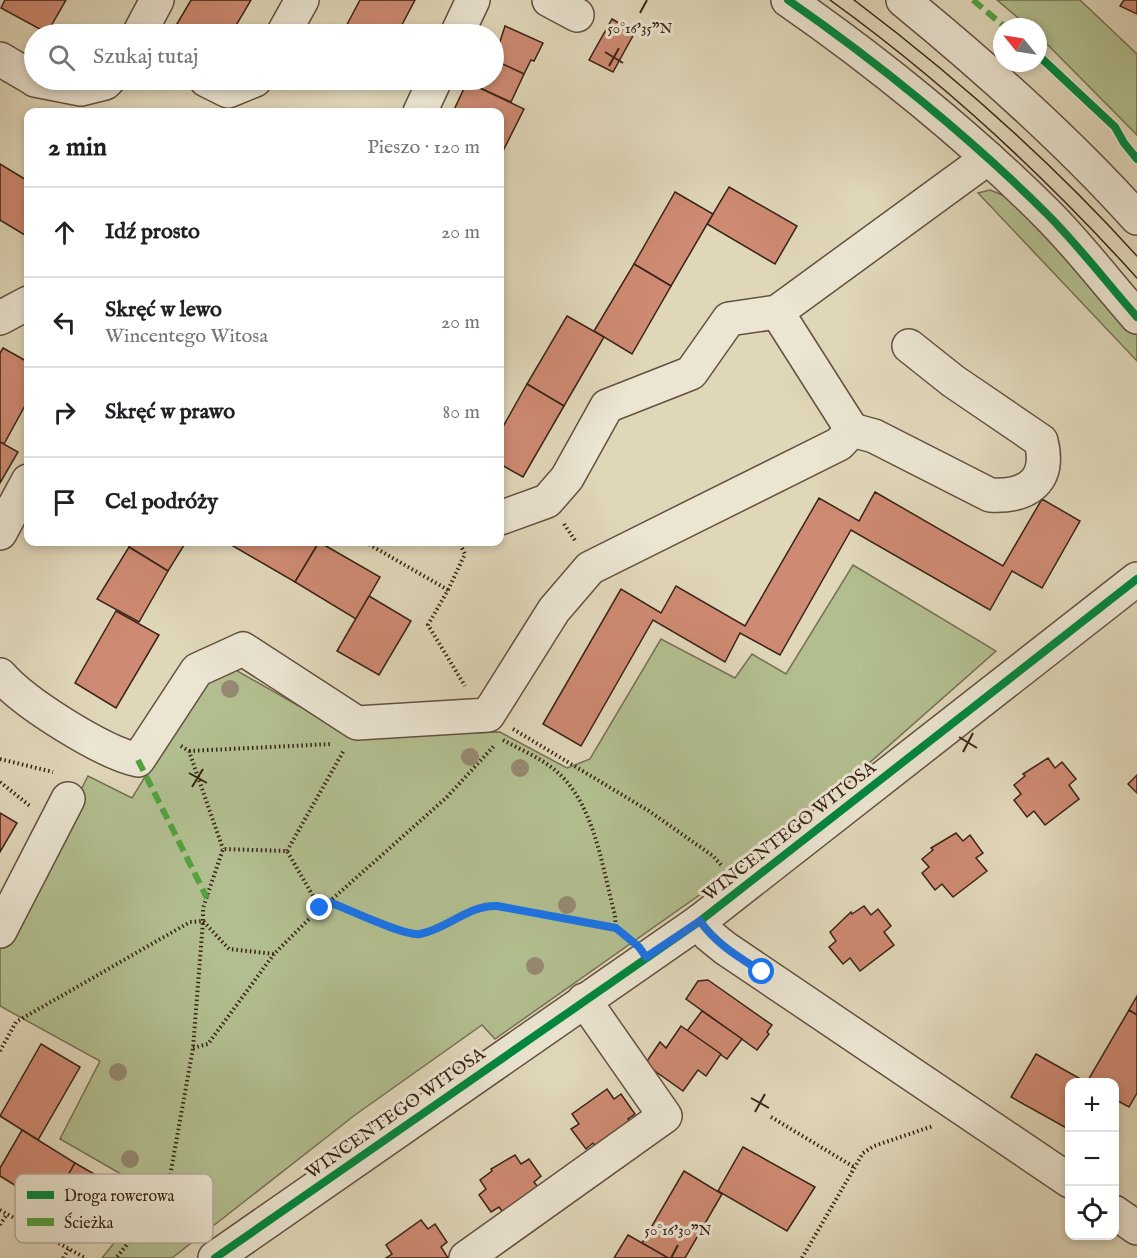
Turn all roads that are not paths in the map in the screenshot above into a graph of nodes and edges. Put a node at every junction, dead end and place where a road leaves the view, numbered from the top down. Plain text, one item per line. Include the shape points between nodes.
1 (157, 0) edge
2 (302, 0) edge
3 (473, 0) edge
4 (549, 0) edge
5 (788, 0) edge
6 (903, 0) edge
7 (577, 15) dead end
8 (144, 24) edge
9 (289, 24) edge
10 (462, 24) edge
11 (1, 62) edge
12 (24, 74) edge
13 (430, 90) edge
14 (422, 108) edge
15 (988, 158) junction
16 (1137, 218) edge
17 (24, 305) edge
18 (777, 312) junction
19 (1137, 317) edge
20 (0, 318) edge
21 (909, 346) dead end
22 (852, 430) junction
23 (24, 488) edge
24 (504, 517) edge
25 (0, 533) edge
26 (1137, 579) edge
27 (0, 675) edge
28 (60, 799) road end
29 (700, 921) junction
30 (0, 931) edge
31 (584, 1000) junction
32 (1065, 1178) edge
33 (215, 1258) edge
34 (466, 1258) edge

1 - 8 street
2 - 9 street
3 - 10 street
4 - 7 street
5 - 15 street via 839,36
6 - 16 street via 994,75 1086,161
11 - 12 street
13 - 14 street
15 - 18 street
15 - 19 street via 1048,215
17 - 20 street
18 - 22 street
18 - 24 street via 729,319 691,373 607,406 567,478 548,501
21 - 22 street via 1041,441 1046,458 1042,475 1033,485 1008,496 990,495 874,436
22 - 27 street via 839,444 590,568 554,610 488,715 357,723 243,649 197,670 138,760 122,756 13,690
23 - 25 street
26 - 29 street, WINCENTEGO WITOSA
28 - 30 street
29 - 31 street, WINCENTEGO WITOSA
29 - 32 street via 725,948
31 - 33 street, WINCENTEGO WITOSA
31 - 34 street via 665,1116

